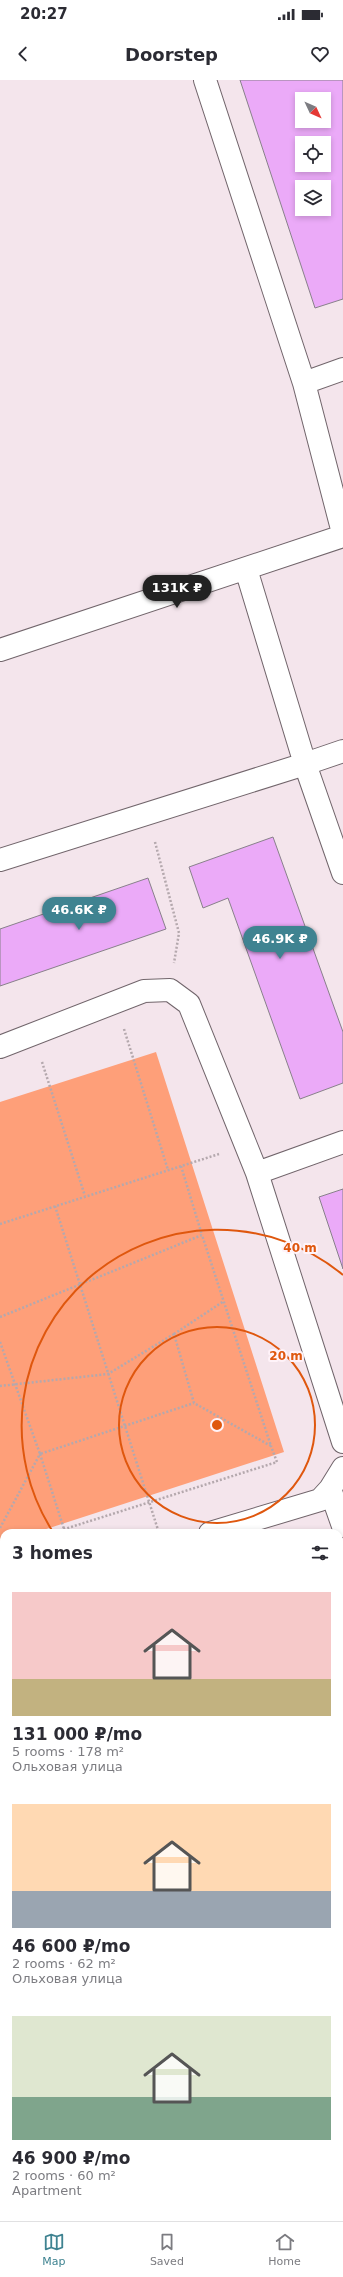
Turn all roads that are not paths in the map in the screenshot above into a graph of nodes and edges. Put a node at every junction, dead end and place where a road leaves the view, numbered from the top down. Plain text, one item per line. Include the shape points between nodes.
1 (206, 80) edge
2 (343, 369) edge
3 (304, 383) junction
4 (343, 534) edge
5 (246, 568) junction
6 (0, 650) edge
7 (343, 752) edge
8 (305, 764) junction
9 (0, 860) edge
10 (343, 873) edge
11 (0, 1047) edge
12 (343, 1142) edge
13 (257, 1173) junction
14 (343, 1442) edge
15 (343, 1468) edge
16 (330, 1489) junction
17 (343, 1526) edge
18 (223, 1529) edge

1 - 3 street
2 - 3 street
3 - 4 street
4 - 5 street
5 - 6 street
5 - 8 street
7 - 8 street
8 - 9 street
8 - 10 street
11 - 13 street via 144,991 170,990 189,1004
12 - 13 street
13 - 14 street
15 - 16 street
16 - 17 street
16 - 18 street via 320,1500

